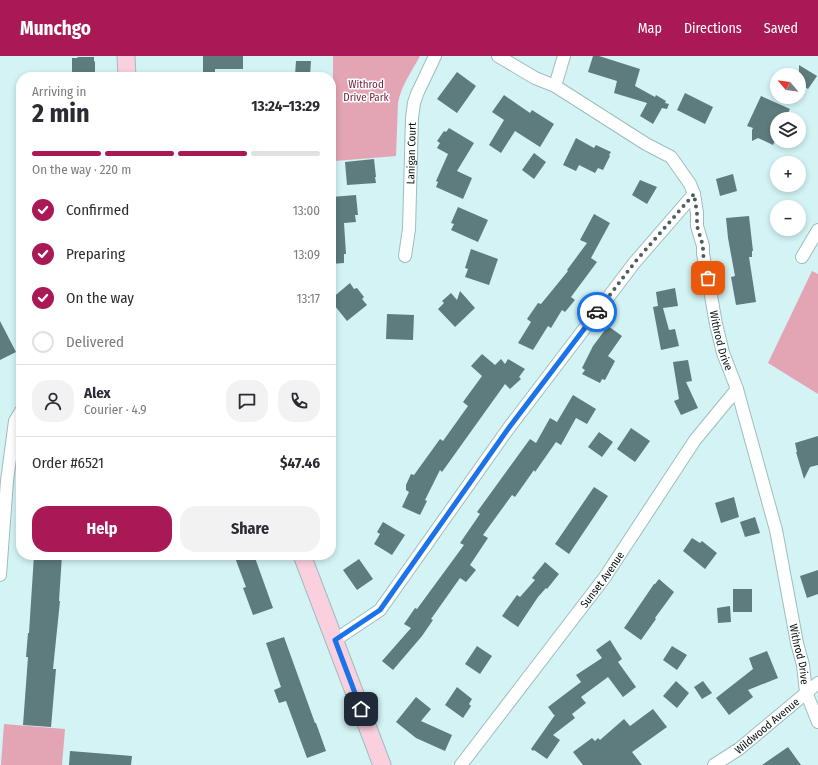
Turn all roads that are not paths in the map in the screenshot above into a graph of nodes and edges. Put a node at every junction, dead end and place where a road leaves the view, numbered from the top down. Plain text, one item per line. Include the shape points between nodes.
1 (126, 56) edge
2 (435, 56) edge
3 (498, 56) edge
4 (564, 56) edge
5 (127, 72) edge
6 (555, 86) junction
7 (694, 194) junction
8 (818, 230) edge
9 (405, 256) dead end
10 (802, 257) dead end
11 (737, 389) junction
12 (16, 418) edge
13 (304, 560) edge
14 (0, 575) edge
15 (335, 640) junction
16 (818, 683) edge
17 (806, 692) junction
18 (818, 722) edge
19 (381, 765) edge
20 (461, 765) edge
21 (714, 765) edge

1 - 5 street
2 - 9 street, Lanigan Court via 414,103 409,229
3 - 6 street, Withrod Drive via 535,78
4 - 6 street
6 - 7 street, Withrod Drive via 671,157
7 - 11 street, Withrod Drive via 697,226 703,246 716,324 723,353
7 - 15 street via 635,262 508,429 380,610
8 - 10 street
11 - 17 street, Withrod Drive via 776,530
11 - 20 street, Sunset Avenue via 696,440 605,577
12 - 14 street via 7,481
13 - 15 street
15 - 19 street
16 - 17 street, Wildwood Avenue
17 - 18 street, Withrod Drive
17 - 21 street, Wildwood Avenue via 739,749

